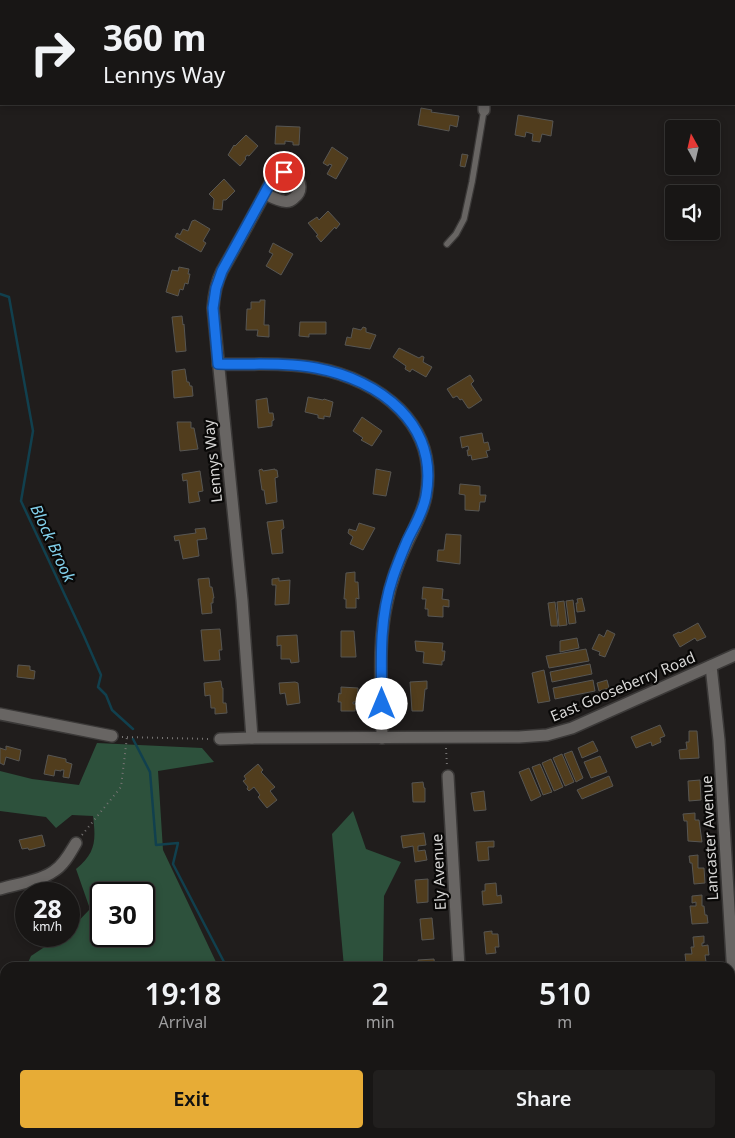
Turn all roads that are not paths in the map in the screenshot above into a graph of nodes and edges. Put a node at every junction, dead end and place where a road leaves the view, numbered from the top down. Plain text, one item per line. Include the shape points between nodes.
1 (484, 107) edge
2 (265, 194) dead end
3 (446, 244) dead end
4 (218, 364) junction
5 (735, 655) edge
6 (712, 666) junction
7 (0, 714) edge
8 (112, 736) road end
9 (252, 738) junction
10 (382, 738) junction
11 (220, 740) road end
12 (448, 776) road end
13 (76, 843) road end
14 (0, 889) edge
15 (459, 962) edge
16 (732, 962) edge

1 - 3 lane via 464,219
2 - 4 street, Lennys Way via 222,271 216,288 213,308
4 - 9 street, Lennys Way via 242,600
4 - 10 street via 302,366 347,376 388,398 408,417 420,438 427,461 428,485 423,508 399,561 386,604 382,654
5 - 6 street, East Gooseberry Road
6 - 10 street, East Gooseberry Road via 556,733 519,737
6 - 16 street, Lancaster Avenue
7 - 8 street
9 - 10 street, East Gooseberry Road
9 - 11 street, East Gooseberry Road
12 - 15 street, Ely Avenue
13 - 14 street via 54,872

